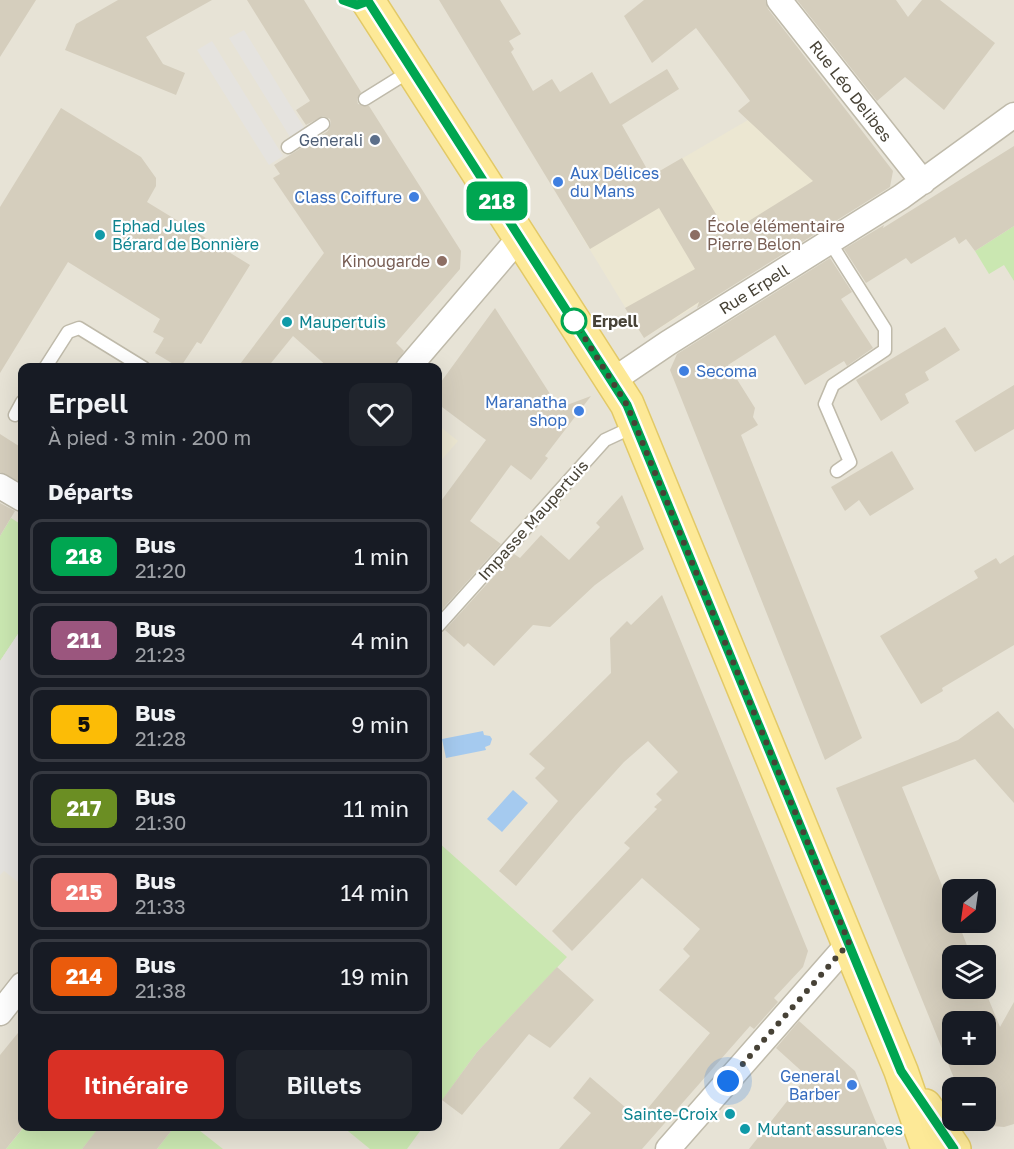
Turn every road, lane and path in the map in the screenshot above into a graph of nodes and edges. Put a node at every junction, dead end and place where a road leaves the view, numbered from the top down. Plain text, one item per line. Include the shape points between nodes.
1 (360, 0) edge
2 (779, 0) edge
3 (412, 69) junction
4 (365, 99) dead end
5 (1014, 115) edge
6 (324, 124) dead end
7 (288, 147) dead end
8 (923, 182) junction
9 (520, 237) junction
10 (830, 242) junction
11 (48, 363) edge
12 (136, 363) edge
13 (412, 363) edge
14 (612, 381) junction
15 (18, 409) edge
16 (15, 415) dead end
17 (636, 425) junction
18 (837, 471) dead end
19 (0, 486) edge
20 (18, 497) edge
21 (442, 622) edge
22 (849, 943) junction
23 (18, 990) edge
24 (0, 1013) edge
25 (901, 1071) junction
26 (668, 1149) edge
27 (928, 1149) edge
28 (954, 1149) edge

1 - 3 main road
2 - 8 street, Rue Léo Delibes
3 - 4 lane
3 - 9 main road
5 - 8 street, Rue Erpell
6 - 7 lane
8 - 10 street, Rue Erpell
9 - 13 street
9 - 14 main road
10 - 14 street, Rue Erpell
10 - 18 lane via 885,329 885,350 832,385 825,404 850,462
11 - 12 lane via 68,332 78,328
14 - 17 main road
15 - 16 lane
17 - 21 lane, Impasse Maupertuis via 605,440
17 - 22 main road
19 - 20 street
22 - 25 main road
22 - 26 street
23 - 24 street
25 - 27 main road
25 - 28 main road

